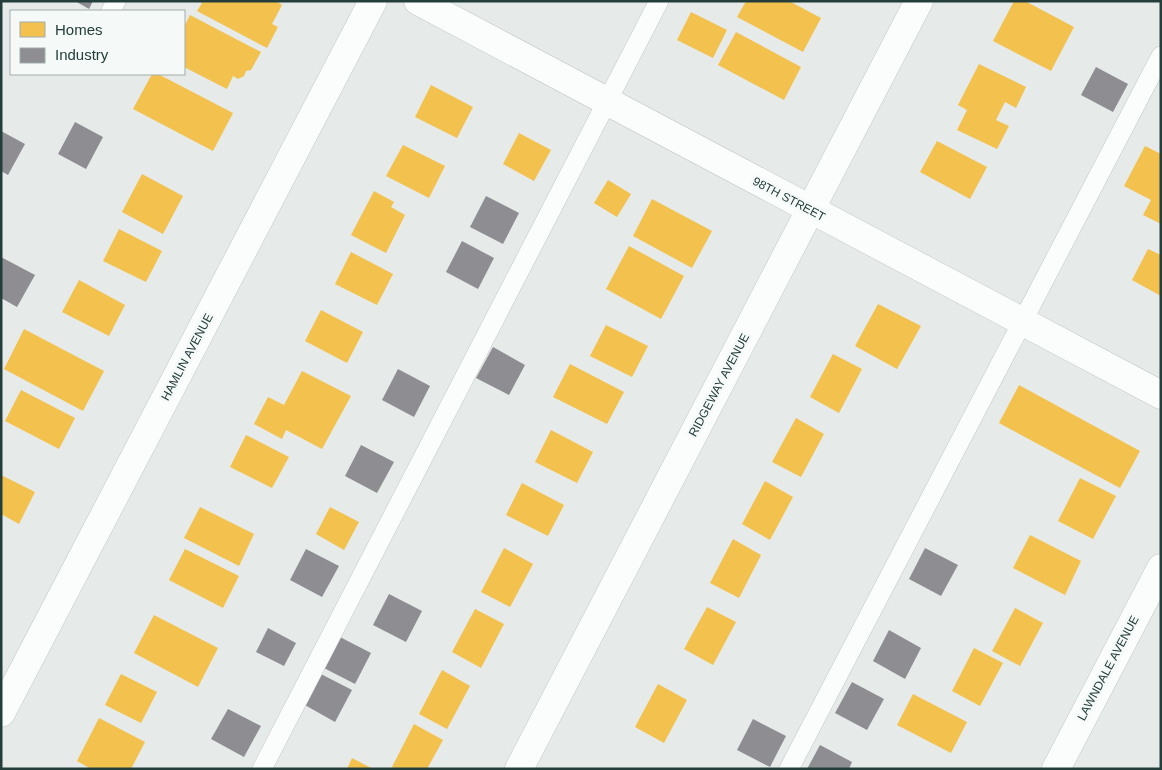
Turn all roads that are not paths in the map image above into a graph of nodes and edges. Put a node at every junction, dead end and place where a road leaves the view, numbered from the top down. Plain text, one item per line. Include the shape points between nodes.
1 (373, 1) edge
2 (418, 1) edge
3 (659, 1) edge
4 (919, 1) edge
5 (1161, 56) edge
6 (607, 102) junction
7 (810, 210) junction
8 (1022, 322) junction
9 (1161, 395) edge
10 (1161, 568) edge
11 (1, 713) edge
12 (262, 769) edge
13 (519, 769) edge
14 (788, 769) edge
15 (1056, 769) edge

1 - 11 street, HAMLIN AVENUE
2 - 6 street, 98TH STREET
3 - 6 lane
4 - 7 street, RIDGEWAY AVENUE
5 - 8 lane
6 - 7 street, 98TH STREET
6 - 12 lane
7 - 8 street, 98TH STREET
7 - 13 street, RIDGEWAY AVENUE
8 - 9 street, 98TH STREET
8 - 14 lane
10 - 15 street, LAWNDALE AVENUE

